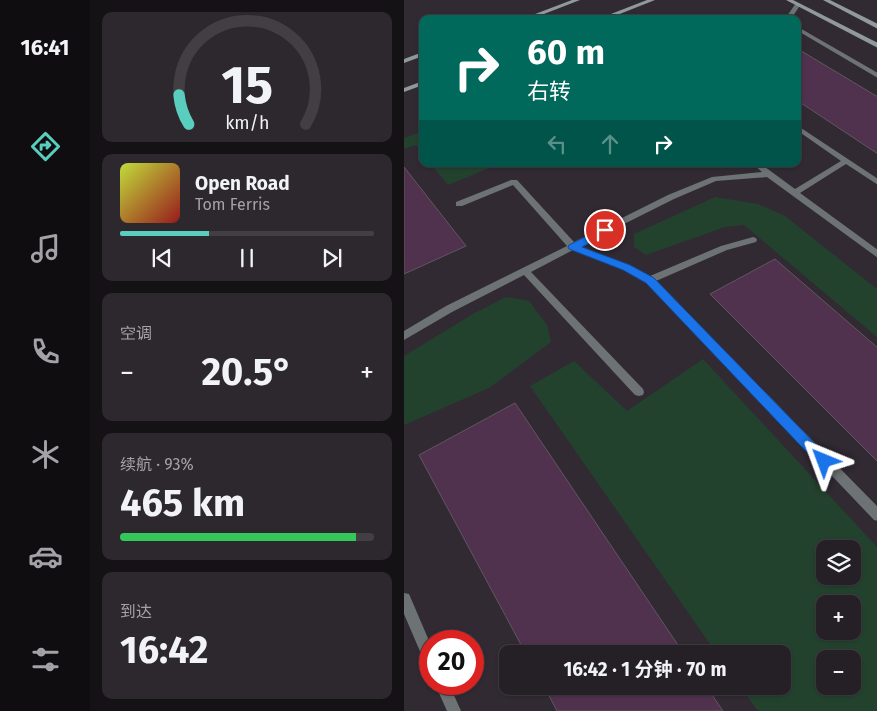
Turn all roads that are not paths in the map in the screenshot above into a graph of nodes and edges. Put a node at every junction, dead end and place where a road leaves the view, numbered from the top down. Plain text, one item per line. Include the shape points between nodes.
1 (577, 0) edge
2 (652, 0) edge
3 (789, 0) edge
4 (826, 0) edge
5 (798, 4) junction
6 (536, 15) edge
7 (612, 15) edge
8 (791, 15) edge
9 (877, 27) edge
10 (801, 31) edge
11 (877, 46) edge
12 (419, 55) edge
13 (404, 61) edge
14 (877, 76) edge
15 (419, 84) edge
16 (404, 90) edge
17 (801, 130) edge
18 (846, 161) junction
19 (761, 167) edge
20 (769, 174) junction
21 (877, 183) edge
22 (794, 193) junction
23 (459, 204) dead end
24 (753, 240) dead end
25 (573, 247) junction
26 (877, 255) edge
27 (525, 271) junction
28 (650, 280) junction
29 (404, 336) edge
30 (639, 392) dead end
31 (877, 516) edge
32 (404, 599) edge
33 (419, 633) edge
34 (447, 695) edge
35 (454, 711) edge

1 - 6 main road
2 - 7 main road
3 - 5 main road
4 - 9 main road
5 - 8 street
5 - 11 main road
10 - 14 street
12 - 13 main road
15 - 16 main road
17 - 18 street
18 - 21 street
18 - 22 street
19 - 20 street
20 - 22 street
20 - 25 street via 715,179 671,197
22 - 26 street
23 - 25 street via 514,182
24 - 28 street via 724,248
25 - 27 street
25 - 28 street
27 - 29 street
27 - 30 street
28 - 31 street
32 - 33 street
34 - 35 street

